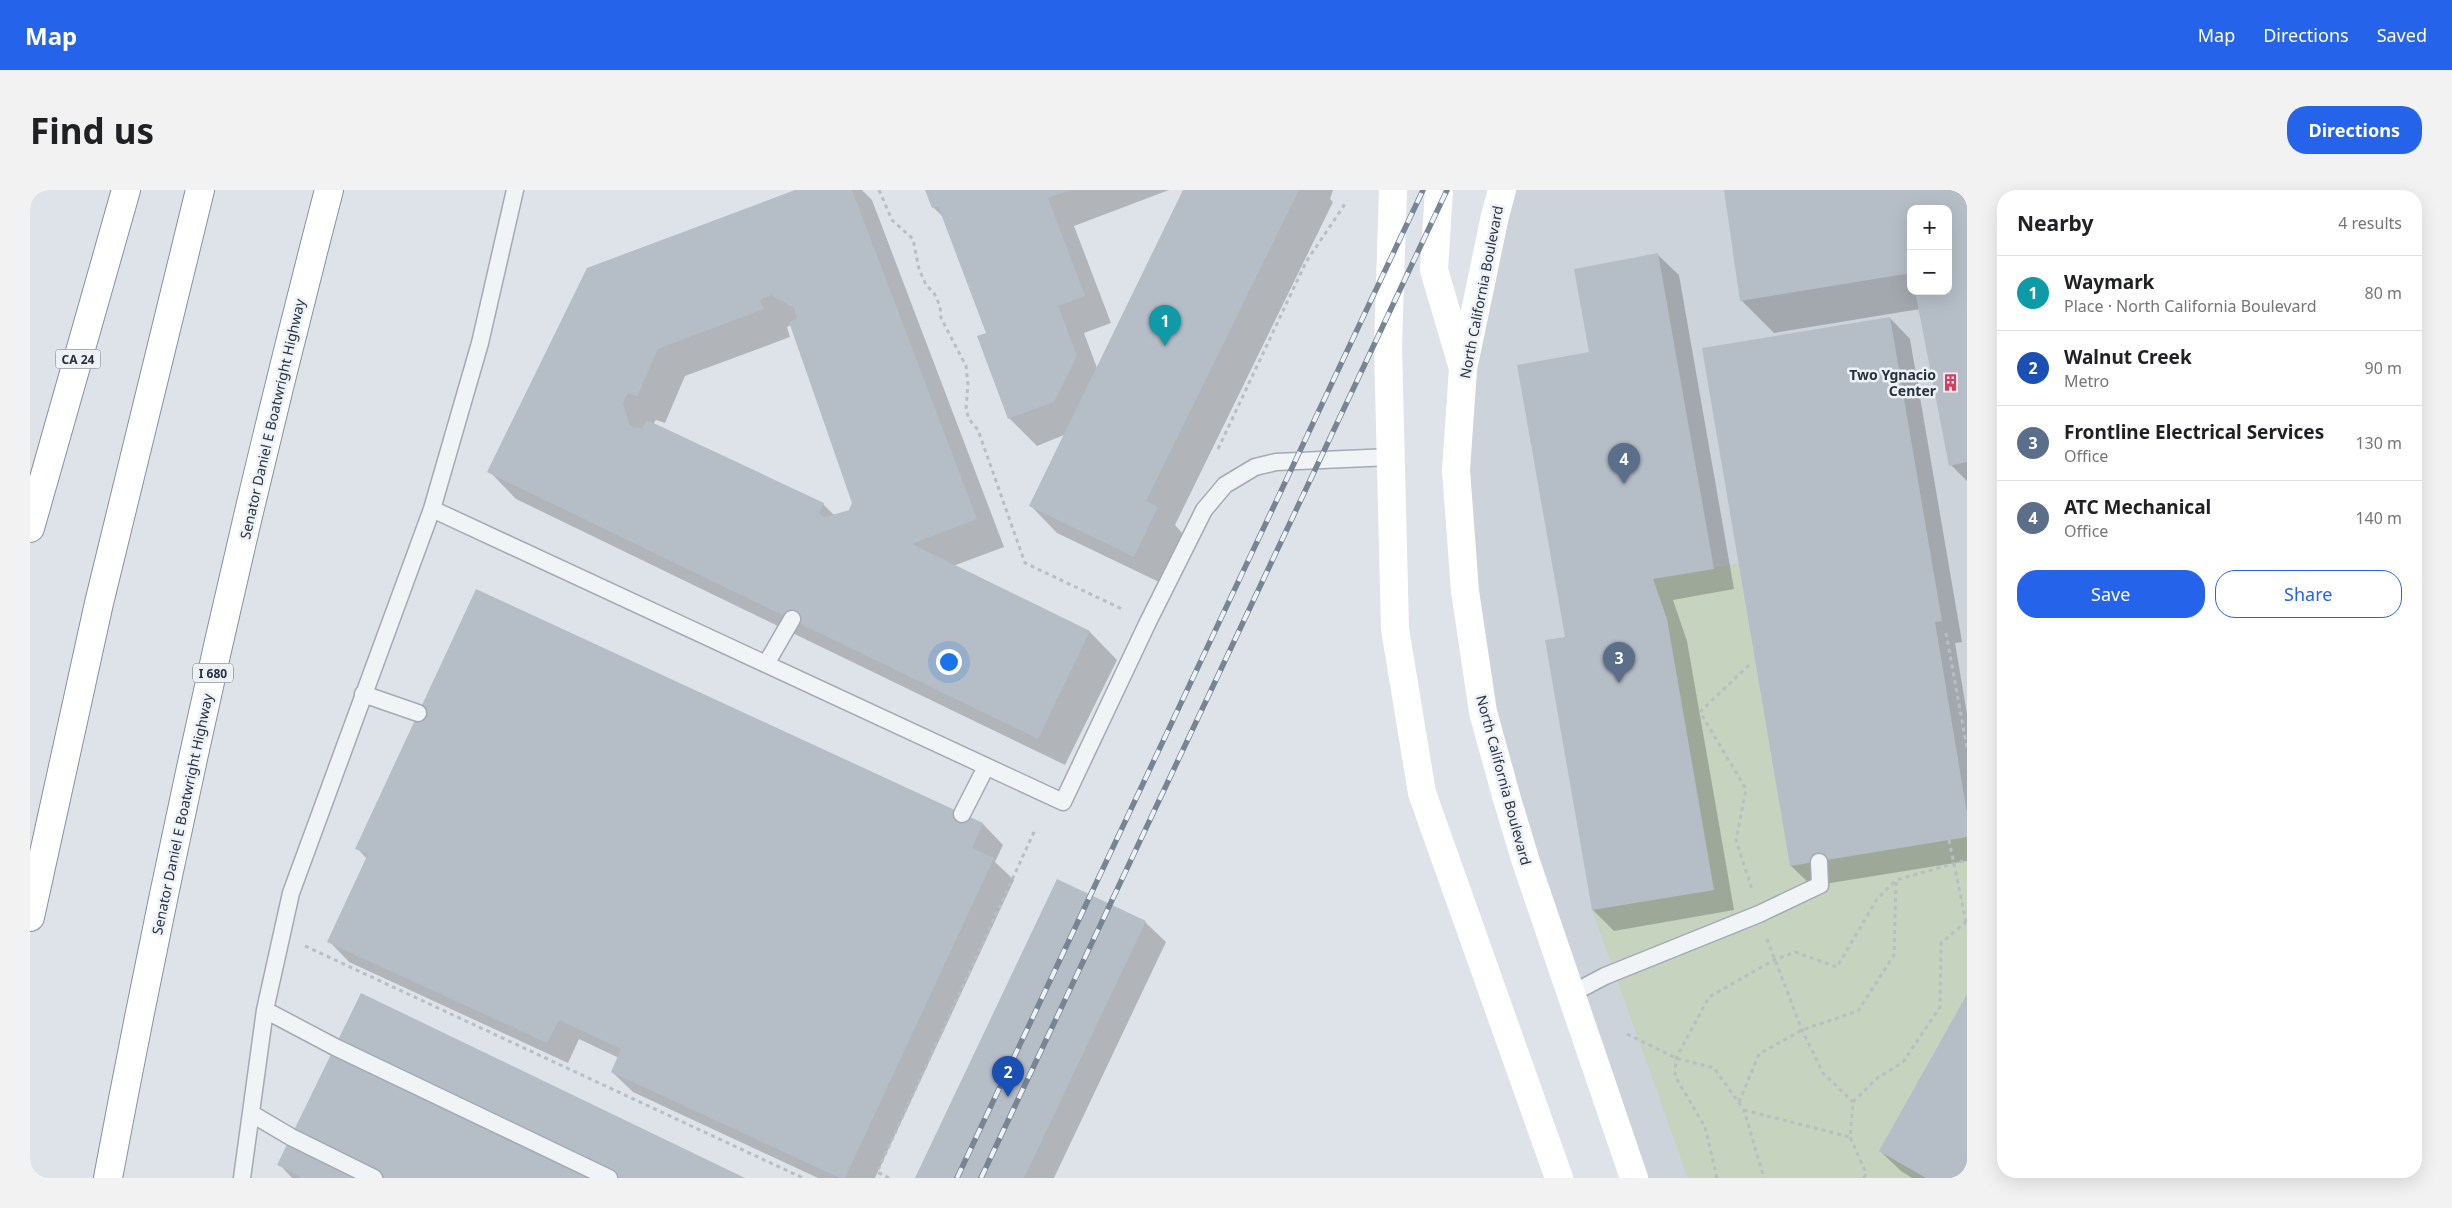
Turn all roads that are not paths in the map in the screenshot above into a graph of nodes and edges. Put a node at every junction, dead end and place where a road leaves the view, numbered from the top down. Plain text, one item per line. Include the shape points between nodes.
1 (126, 190) edge
2 (200, 190) edge
3 (329, 190) edge
4 (515, 190) edge
5 (1393, 190) edge
6 (1439, 190) edge
7 (1502, 190) edge
8 (1463, 369) junction
9 (1390, 457) junction
10 (432, 508) junction
11 (30, 528) edge
12 (792, 620) dead end
13 (766, 664) junction
14 (363, 694) junction
15 (418, 714) dead end
16 (986, 767) junction
17 (962, 814) dead end
18 (1819, 862) dead end
19 (30, 917) edge
20 (1571, 994) junction
21 (265, 1010) junction
22 (252, 1114) junction
23 (110, 1168) edge
24 (243, 1177) edge
25 (374, 1178) edge
26 (609, 1178) edge
27 (1558, 1178) edge
28 (1634, 1178) edge

1 - 11 main road, CA 24
2 - 19 main road via 99,602
3 - 23 main road, Senator Daniel E Boatwright Highway / I 680 via 298,307 196,747
4 - 10 lane via 480,343
5 - 9 main road via 1388,347
6 - 8 main road via 1434,270
7 - 8 main road, North California Boulevard
8 - 20 main road, North California Boulevard via 1456,470 1464,591 1483,712 1526,862
9 - 16 lane via 1276,462 1255,467 1226,485 1204,510 1063,802
9 - 27 main road via 1395,629 1422,793
10 - 13 lane
10 - 14 lane
12 - 13 lane
13 - 16 lane
14 - 15 lane
14 - 21 lane via 291,893
16 - 17 lane
18 - 20 lane via 1820,885 1759,914 1605,976
20 - 28 main road, North California Boulevard
21 - 22 lane
21 - 26 lane via 335,1048
22 - 24 lane
22 - 25 lane via 291,1138

